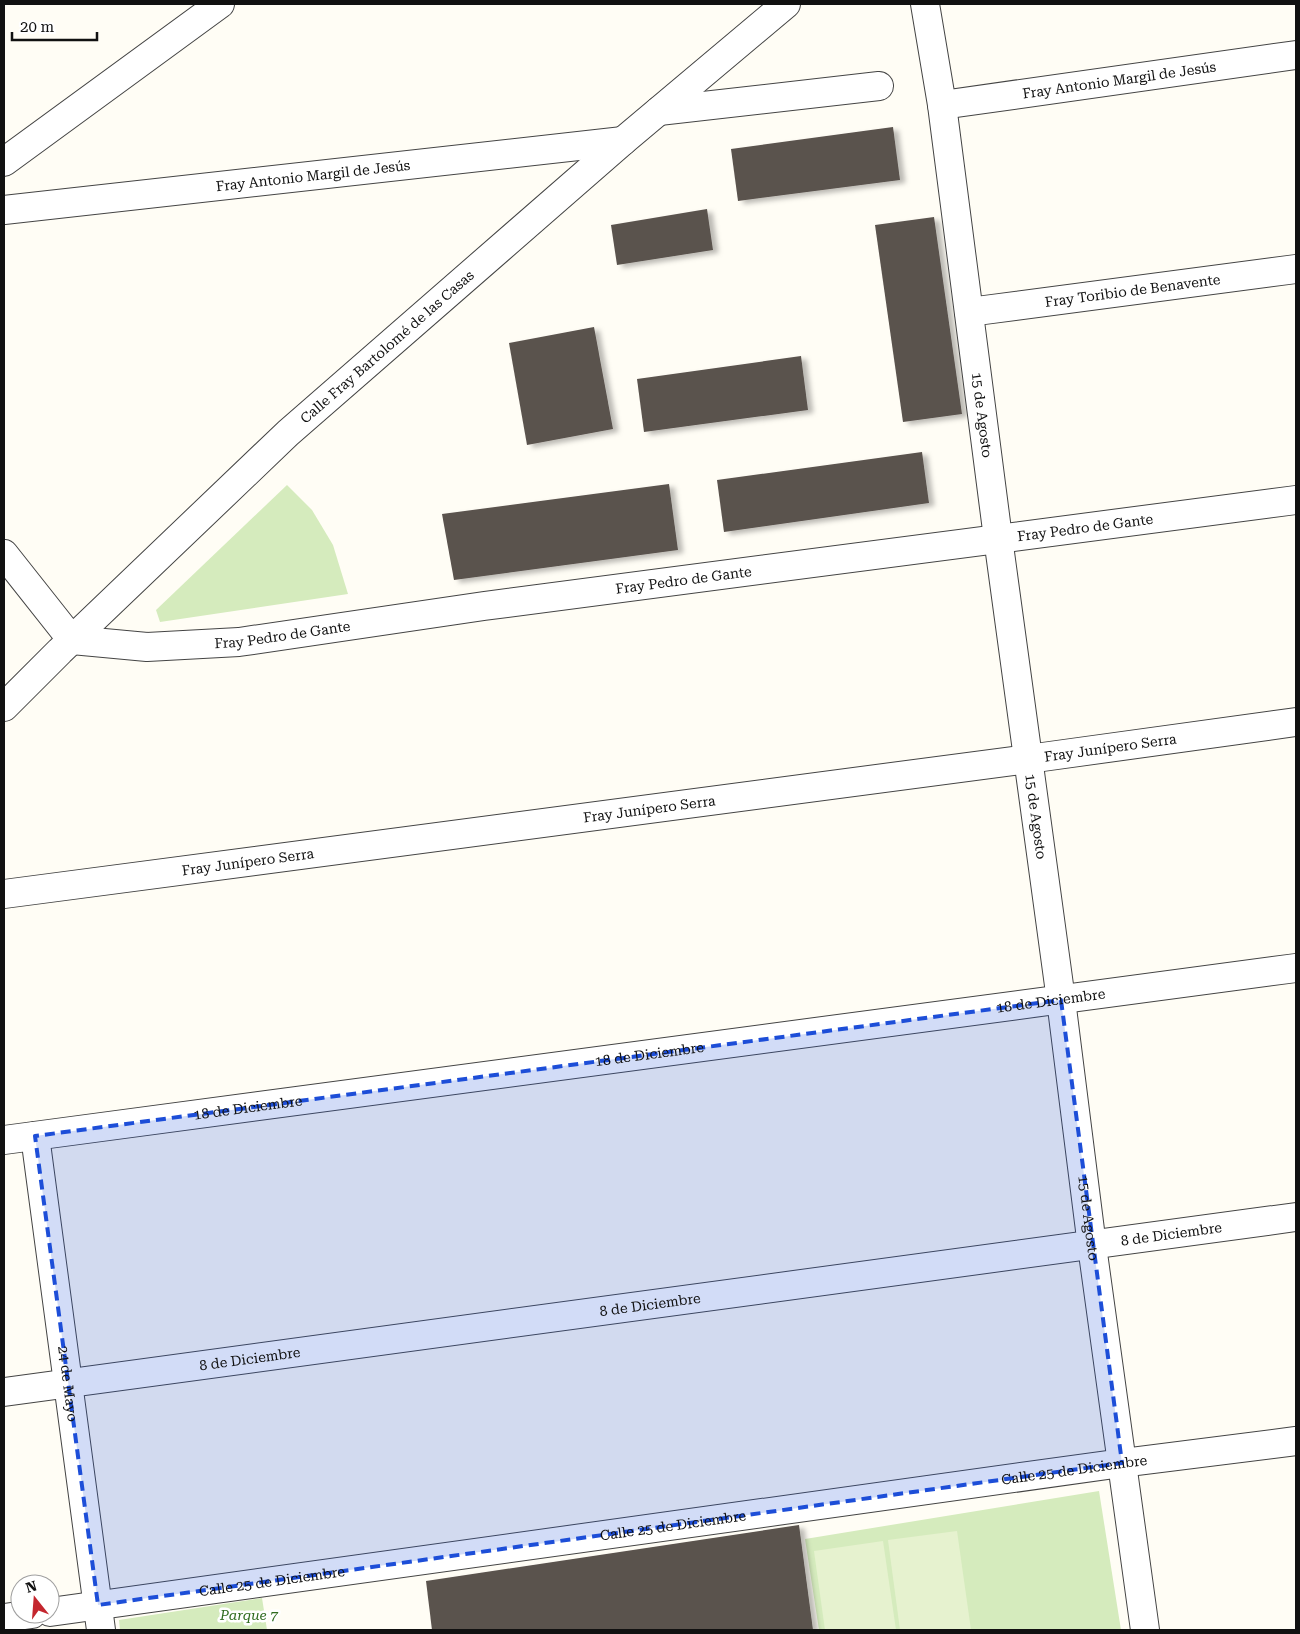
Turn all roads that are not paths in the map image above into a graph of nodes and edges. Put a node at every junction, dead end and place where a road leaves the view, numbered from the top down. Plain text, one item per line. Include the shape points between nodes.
1 (220, 4) edge
2 (786, 4) edge
3 (925, 4) edge
4 (1296, 55) edge
5 (879, 86) dead end
6 (942, 105) junction
7 (659, 111) junction
8 (623, 141) junction
9 (4, 162) edge
10 (4, 210) edge
11 (1296, 269) edge
12 (969, 312) junction
13 (1296, 500) edge
14 (998, 538) junction
15 (4, 554) edge
16 (72, 640) junction
17 (4, 707) edge
18 (1296, 722) edge
19 (1028, 759) junction
20 (4, 894) edge
21 (1296, 968) edge
22 (1061, 1000) junction
23 (35, 1136) junction
24 (4, 1140) edge
25 (1296, 1217) edge
26 (1092, 1246) junction
27 (68, 1383) junction
28 (4, 1392) edge
29 (1296, 1441) edge
30 (1122, 1463) junction
31 (60, 1613) edge
32 (100, 1618) edge
33 (1145, 1630) edge

1 - 9 street
2 - 7 street, Calle Fray Bartolomé de las Casas
3 - 6 street, 15 de Agosto
4 - 6 street, Fray Antonio Margil de Jesús
5 - 7 street
6 - 12 street, 15 de Agosto
7 - 8 street, Calle Fray Bartolomé de las Casas
8 - 10 street, Fray Antonio Margil de Jesús
8 - 16 street, Calle Fray Bartolomé de las Casas via 288,433
11 - 12 street, Fray Toribio de Benavente
12 - 14 street, 15 de Agosto
13 - 14 street, Fray Pedro de Gante
14 - 16 street, Fray Pedro de Gante via 239,642 147,647
14 - 19 street, 15 de Agosto
15 - 16 street
16 - 17 street, Calle Fray Bartolomé de las Casas
18 - 19 street, Fray Junípero Serra
19 - 20 street, Fray Junípero Serra
19 - 22 street, 15 de Agosto
21 - 22 street, 18 de Diciembre
22 - 23 street, 18 de Diciembre
22 - 26 street, 15 de Agosto
23 - 24 street, 18 de Diciembre
23 - 27 street, 24 de Mayo
25 - 26 street, 8 de Diciembre
26 - 27 street, 8 de Diciembre
26 - 30 street, 15 de Agosto
27 - 28 street, 8 de Diciembre
27 - 32 street, 24 de Mayo
29 - 30 street, Calle 25 de Diciembre
30 - 32 street, Calle 25 de Diciembre
30 - 33 street, 15 de Agosto
31 - 32 street, Calle 25 de Diciembre

